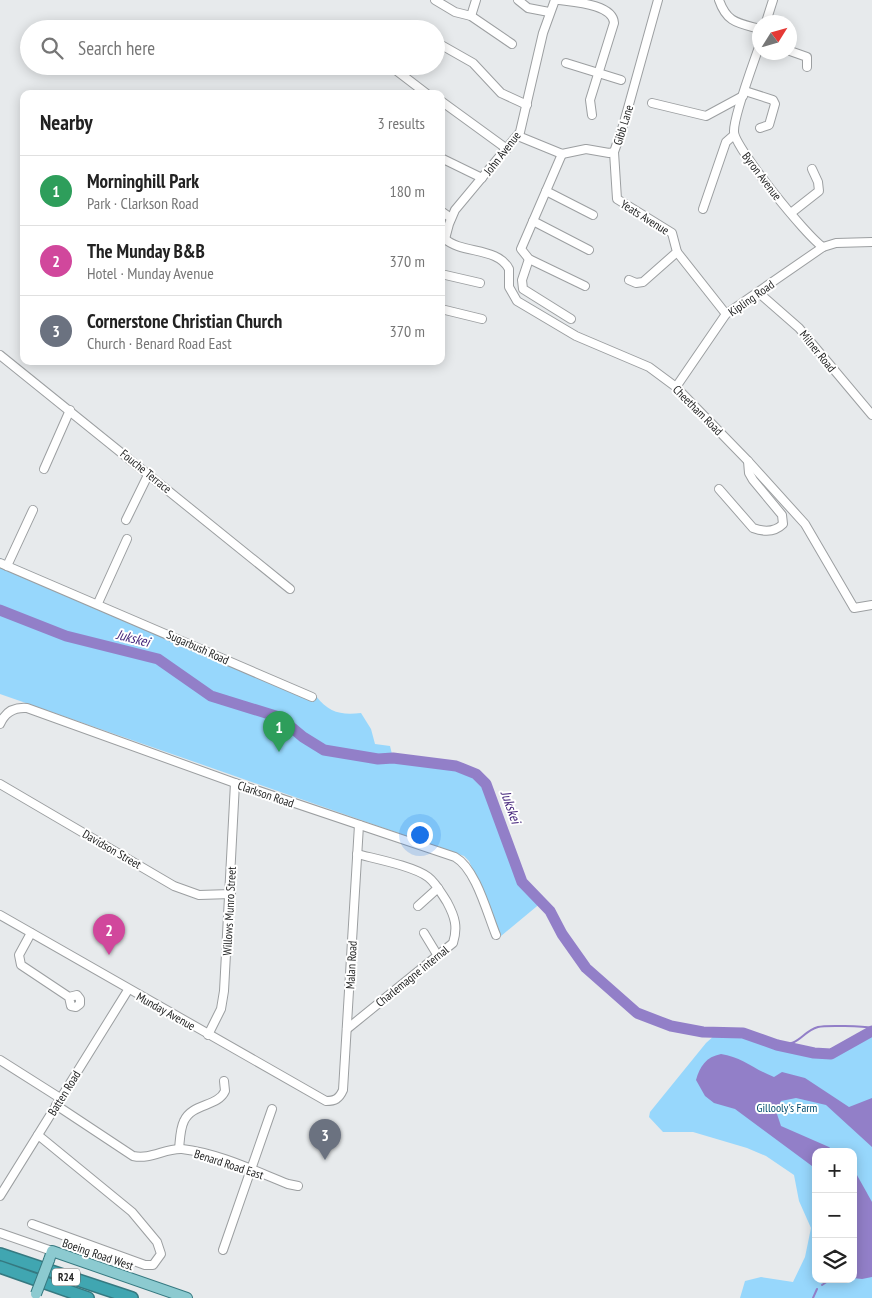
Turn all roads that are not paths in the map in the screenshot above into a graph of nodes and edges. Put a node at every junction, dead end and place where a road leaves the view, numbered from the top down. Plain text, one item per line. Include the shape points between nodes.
1 (435, 0) edge
2 (476, 0) edge
3 (518, 0) edge
4 (557, 0) edge
5 (658, 0) edge
6 (720, 0) edge
7 (773, 0) edge
8 (549, 12) junction
9 (768, 15) edge
10 (471, 16) junction
11 (752, 26) edge
12 (512, 44) dead end
13 (445, 47) edge
14 (797, 53) edge
15 (755, 60) edge
16 (566, 63) dead end
17 (807, 66) dead end
18 (599, 73) junction
19 (401, 75) edge
20 (621, 80) dead end
21 (422, 90) edge
22 (744, 94) junction
23 (652, 103) dead end
24 (445, 104) edge
25 (527, 105) junction
26 (592, 115) dead end
27 (760, 128) dead end
28 (518, 136) junction
29 (734, 136) junction
30 (506, 149) junction
31 (614, 152) junction
32 (562, 154) junction
33 (445, 160) edge
34 (812, 169) dead end
35 (482, 178) junction
36 (546, 191) junction
37 (703, 209) dead end
38 (791, 213) junction
39 (445, 214) edge
40 (593, 215) dead end
41 (451, 218) junction
42 (532, 221) junction
43 (445, 234) edge
44 (445, 241) edge
45 (872, 242) edge
46 (822, 247) junction
47 (590, 250) dead end
48 (677, 252) junction
49 (529, 259) junction
50 (445, 275) edge
51 (629, 280) dead end
52 (480, 283) dead end
53 (585, 286) dead end
54 (759, 293) junction
55 (445, 310) edge
56 (726, 314) junction
57 (482, 319) dead end
58 (571, 319) dead end
59 (1, 359) edge
60 (676, 387) junction
61 (70, 410) junction
62 (872, 415) edge
63 (748, 460) junction
64 (44, 469) dead end
65 (149, 473) junction
66 (719, 489) dead end
67 (33, 510) dead end
68 (126, 520) dead end
69 (127, 539) dead end
70 (4, 564) edge
71 (290, 588) dead end
72 (98, 604) junction
73 (872, 605) edge
74 (312, 697) dead end
75 (0, 724) edge
76 (234, 783) junction
77 (0, 784) edge
78 (359, 825) junction
79 (357, 854) junction
80 (438, 888) junction
81 (231, 894) junction
82 (418, 906) dead end
83 (0, 915) edge
84 (31, 933) junction
85 (424, 933) dead end
86 (496, 935) dead end
87 (438, 956) junction
88 (128, 990) junction
89 (69, 997) dead end
90 (347, 1029) junction
91 (208, 1034) junction
92 (0, 1060) edge
93 (224, 1081) dead end
94 (58, 1101) junction
95 (334, 1101) joint
96 (272, 1109) dead end
97 (38, 1135) junction
98 (179, 1149) junction
99 (251, 1170) junction
100 (298, 1186) dead end
101 (1, 1190) edge
102 (32, 1224) dead end
103 (0, 1233) edge
104 (0, 1249) edge
105 (223, 1250) dead end
106 (0, 1254) edge
107 (50, 1256) junction
108 (0, 1268) edge
109 (55, 1274) junction
110 (0, 1275) edge
111 (36, 1296) edge
112 (74, 1298) edge
113 (88, 1298) edge
114 (132, 1298) edge
115 (187, 1298) edge

1 - 10 street via 455,12
2 - 10 street
3 - 8 street via 528,8
4 - 8 street, John Avenue
4 - 18 street via 600,8 614,17
5 - 31 street, Gibb Lane
6 - 11 street via 730,19
7 - 9 street
8 - 25 street, John Avenue
10 - 12 street
13 - 25 street via 473,63 501,93
14 - 17 street via 807,57
15 - 22 street
16 - 18 street
18 - 20 street
18 - 26 street via 590,100
19 - 21 street
22 - 23 street via 706,116
22 - 27 street via 772,100 775,104 769,125
22 - 29 street
24 - 30 street
25 - 28 street, John Avenue
28 - 30 street, John Avenue
28 - 32 street
29 - 37 street via 726,142
29 - 38 street, Byron Avenue
30 - 35 street, John Avenue
31 - 32 street, Gibb Lane via 586,149
31 - 48 street, Yeats Avenue via 617,199 672,233
32 - 36 street
33 - 35 street
34 - 38 street via 819,191
35 - 41 street, John Avenue
36 - 40 street
36 - 42 street
38 - 46 street, Byron Avenue
39 - 41 street
41 - 43 street, John Avenue
42 - 47 street
42 - 49 street via 521,247
44 - 60 street, Cheetham Road via 499,258 510,272 509,287 517,300 576,336 649,367
45 - 46 street via 836,243
46 - 54 street, Kipling Road
48 - 51 street, Yeats Avenue via 643,282
48 - 56 street, Yeats Avenue
49 - 53 street
49 - 58 street via 522,280 523,289
50 - 52 street
54 - 56 street, Kipling Road
54 - 62 street, Milner Road via 799,328
55 - 57 street
56 - 60 street, Kipling Road
59 - 61 street, Fouche Terrace
60 - 63 street, Cheetham Road
61 - 64 street
61 - 65 street, Fouche Terrace
63 - 66 street via 749,473 784,520 780,527 772,530 754,528
63 - 73 street, Cheetham Road via 811,532 854,608
65 - 68 street
65 - 71 street, Fouche Terrace
67 - 70 street
69 - 72 street
70 - 72 street, Sugarbush Road
72 - 74 street, Sugarbush Road
75 - 76 street, Clarkson Road via 11,710 26,708
76 - 78 street, Clarkson Road
76 - 81 street, Willows Munro Street
77 - 81 street, Davidson Street via 174,886 199,894
78 - 79 street, Malan Road
78 - 86 street, Clarkson Road via 448,854 463,862
79 - 80 street, Charlemagne internal via 427,876
79 - 90 street, Malan Road
80 - 82 street
80 - 87 street, Charlemagne internal via 452,911 457,928 453,943
81 - 91 street, Willows Munro Street via 224,998
83 - 84 street, Munday Avenue
84 - 88 street, Munday Avenue
84 - 89 street via 19,954 21,965
85 - 87 street
87 - 90 street, Charlemagne internal
88 - 91 street, Munday Avenue
88 - 94 street, Batten Road
90 - 95 street, Malan Road via 343,1090
91 - 95 street, Munday Avenue via 326,1101
92 - 94 street, Benard Road East
93 - 98 street via 226,1091 221,1097 187,1116 181,1130
94 - 97 street, Batten Road
94 - 98 street, Benard Road East via 133,1156 145,1158
96 - 99 street
97 - 101 street, Batten Road
97 - 102 street via 132,1212 157,1242 161,1254 153,1265 145,1265
98 - 99 street, Benard Road East
99 - 100 street, Benard Road East
99 - 105 street
103 - 107 street, Boeing Road West
104 - 109 highway
106 - 109 highway, R24
107 - 111 main road, bridge
107 - 115 main road, Boeing Road West
108 - 113 highway, R24
109 - 114 highway, R24
110 - 112 highway

